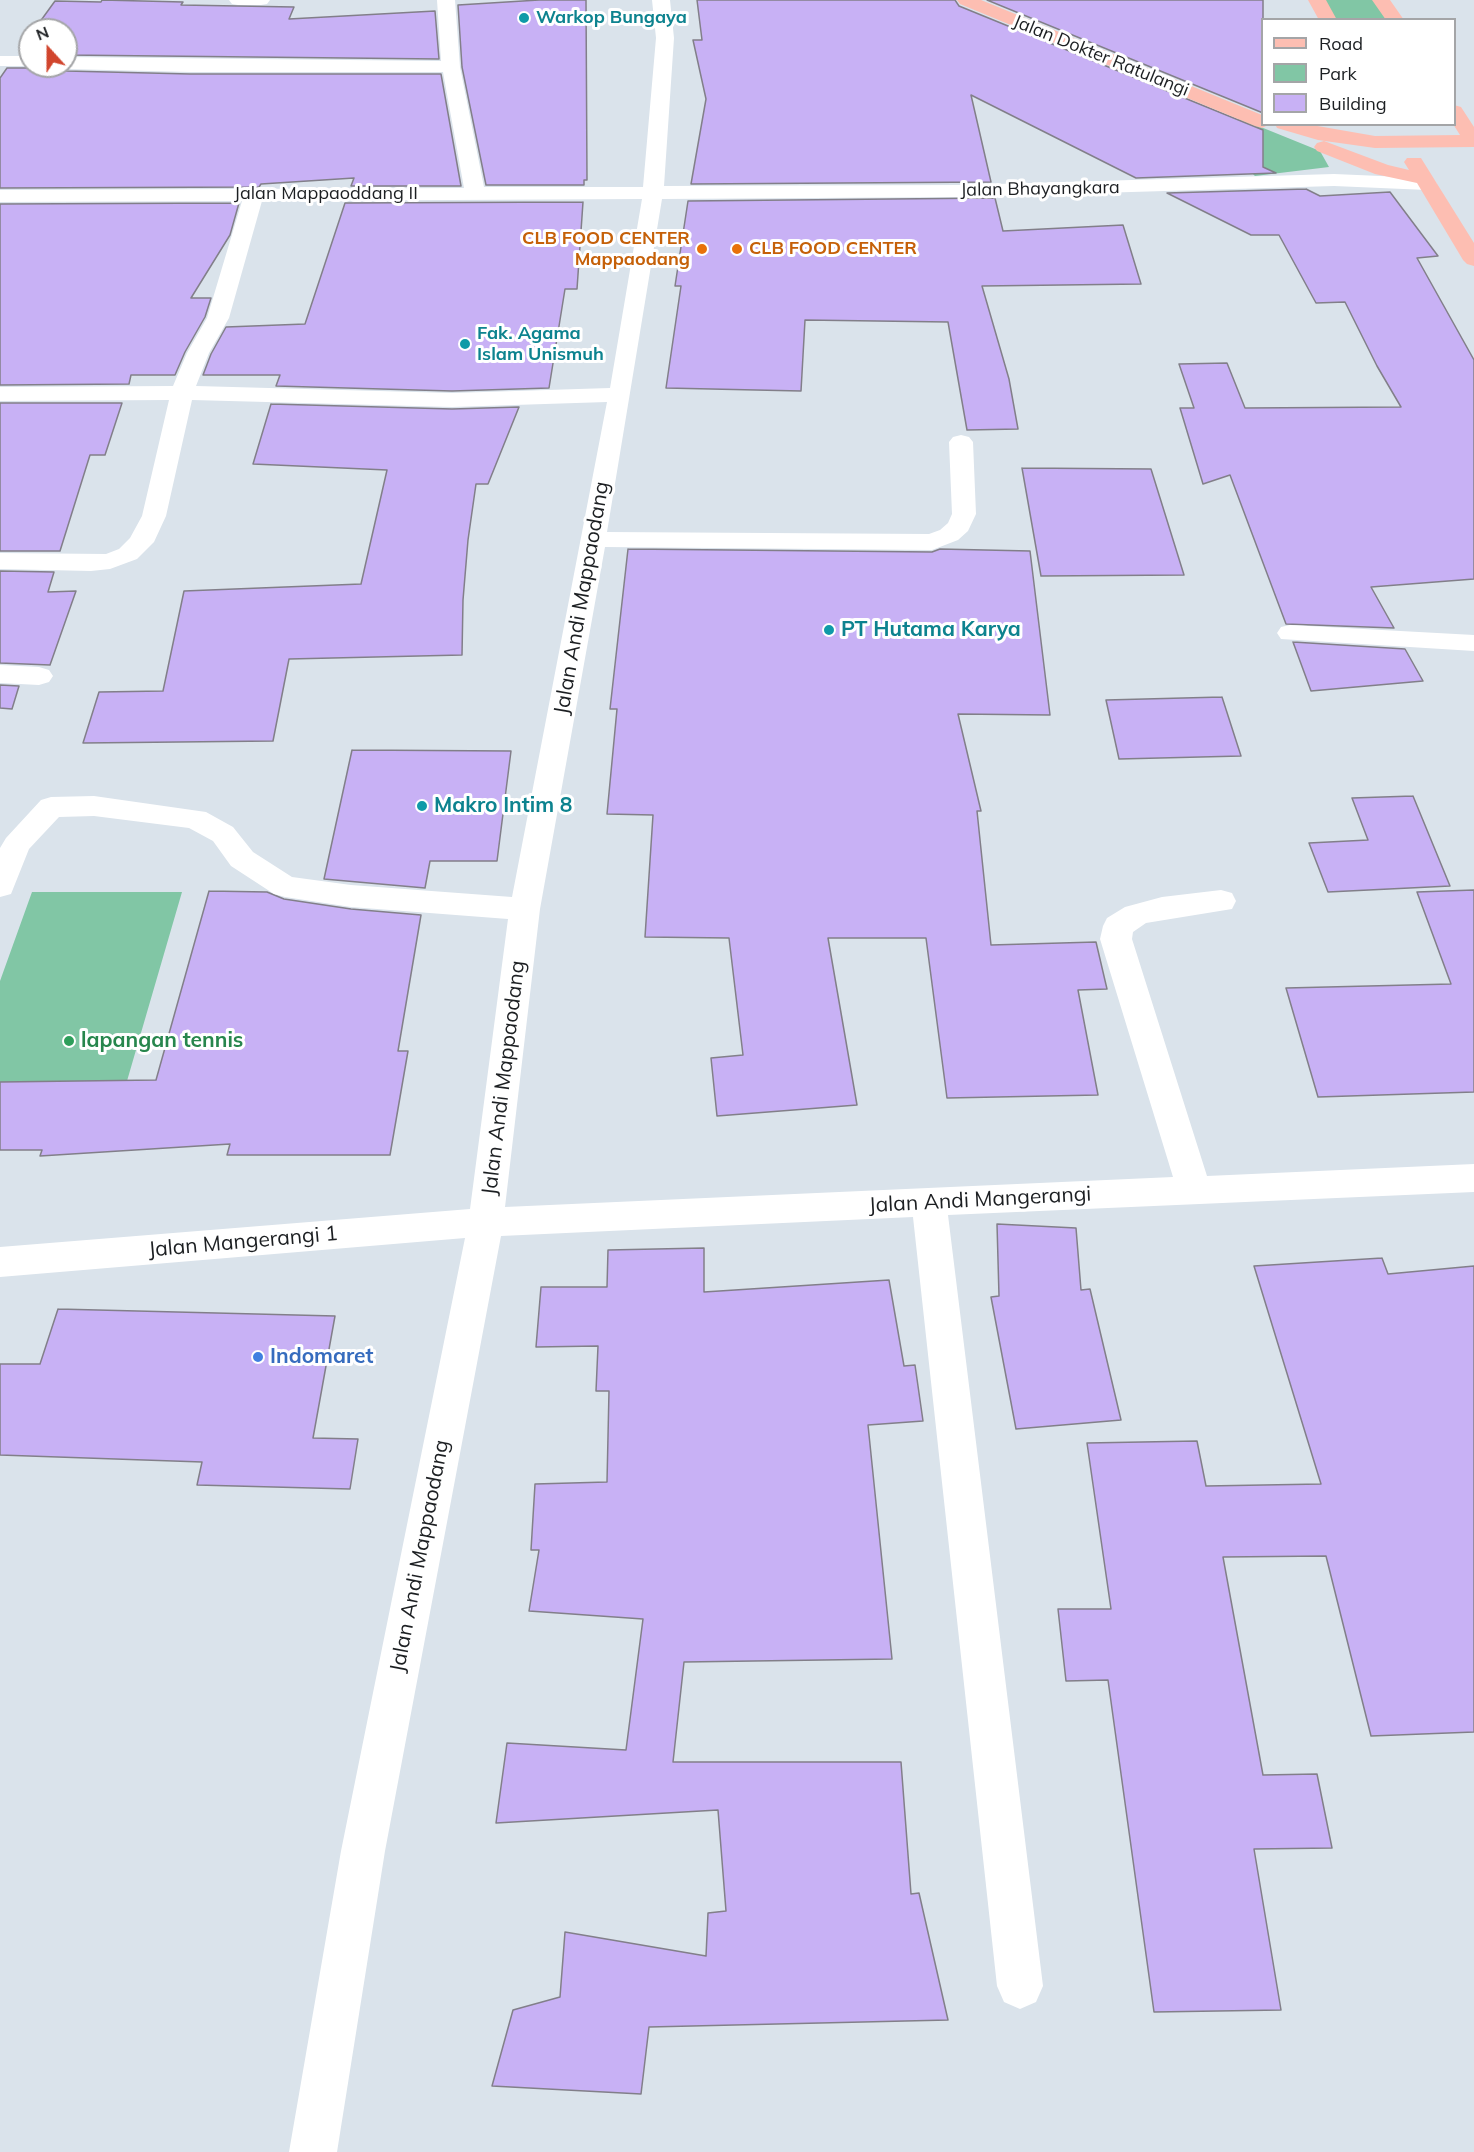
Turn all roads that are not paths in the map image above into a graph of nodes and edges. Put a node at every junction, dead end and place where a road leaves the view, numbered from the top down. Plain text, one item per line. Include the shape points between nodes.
1 (238, 0) edge
2 (261, 0) edge
3 (446, 0) edge
4 (661, 0) edge
5 (966, 0) edge
6 (1317, 0) edge
7 (1382, 0) edge
8 (1327, 18) edge
9 (1394, 18) edge
10 (0, 62) edge
11 (18, 62) edge
12 (78, 63) edge
13 (451, 67) junction
14 (1456, 113) edge
15 (1261, 120) edge
16 (1273, 126) edge
17 (1292, 126) edge
18 (1391, 126) edge
19 (1474, 141) edge
20 (1401, 143) junction
21 (1426, 181) junction
22 (474, 193) junction
23 (254, 194) junction
24 (653, 194) junction
25 (0, 196) edge
26 (1474, 260) edge
27 (182, 393) junction
28 (0, 394) edge
29 (620, 395) junction
30 (961, 442) dead end
31 (593, 539) junction
32 (0, 561) edge
33 (1290, 633) dead end
34 (1474, 643) edge
35 (0, 674) edge
36 (39, 676) dead end
37 (0, 886) edge
38 (1221, 901) dead end
39 (525, 909) junction
40 (1474, 1178) edge
41 (1194, 1190) junction
42 (928, 1202) junction
43 (486, 1222) junction
44 (0, 1262) edge
45 (1020, 1986) dead end
46 (313, 2152) edge

1 - 2 street
3 - 13 street
4 - 24 street, Jalan Andi Mappaodang via 665,38
5 - 15 main road, Jalan Dokter Ratulangi
6 - 8 main road
7 - 9 main road
10 - 11 street
12 - 13 street
13 - 22 street
14 - 19 main road
16 - 21 main road via 1382,170
17 - 20 main road via 1345,139
18 - 20 main road
19 - 20 main road
20 - 21 main road
21 - 24 street, Jalan Bhayangkara
21 - 26 main road
22 - 23 street, Jalan Mappaoddang II
22 - 24 street, Jalan Mappaoddang II
23 - 25 street, Jalan Mappaoddang II
23 - 27 street via 218,318
24 - 29 street, Jalan Andi Mappaodang
27 - 28 street
27 - 29 street via 452,400
27 - 32 street via 154,516 141,542 128,554 110,561
29 - 31 street, Jalan Andi Mappaodang
30 - 31 street via 964,514 950,536 932,542
31 - 39 street, Jalan Andi Mappaodang
33 - 34 street
35 - 36 street
37 - 39 street via 16,845 51,807 94,806 196,819 224,834 242,859 285,886 351,896
38 - 41 street via 1136,915 1118,926 1116,939
39 - 43 street, Jalan Andi Mappaodang
40 - 41 street, Jalan Andi Mangerangi
41 - 42 street, Jalan Andi Mangerangi
42 - 43 street, Jalan Andi Mangerangi
42 - 45 street
43 - 44 street, Jalan Mangerangi 1
43 - 46 street, Jalan Andi Mappaodang via 363,1851

